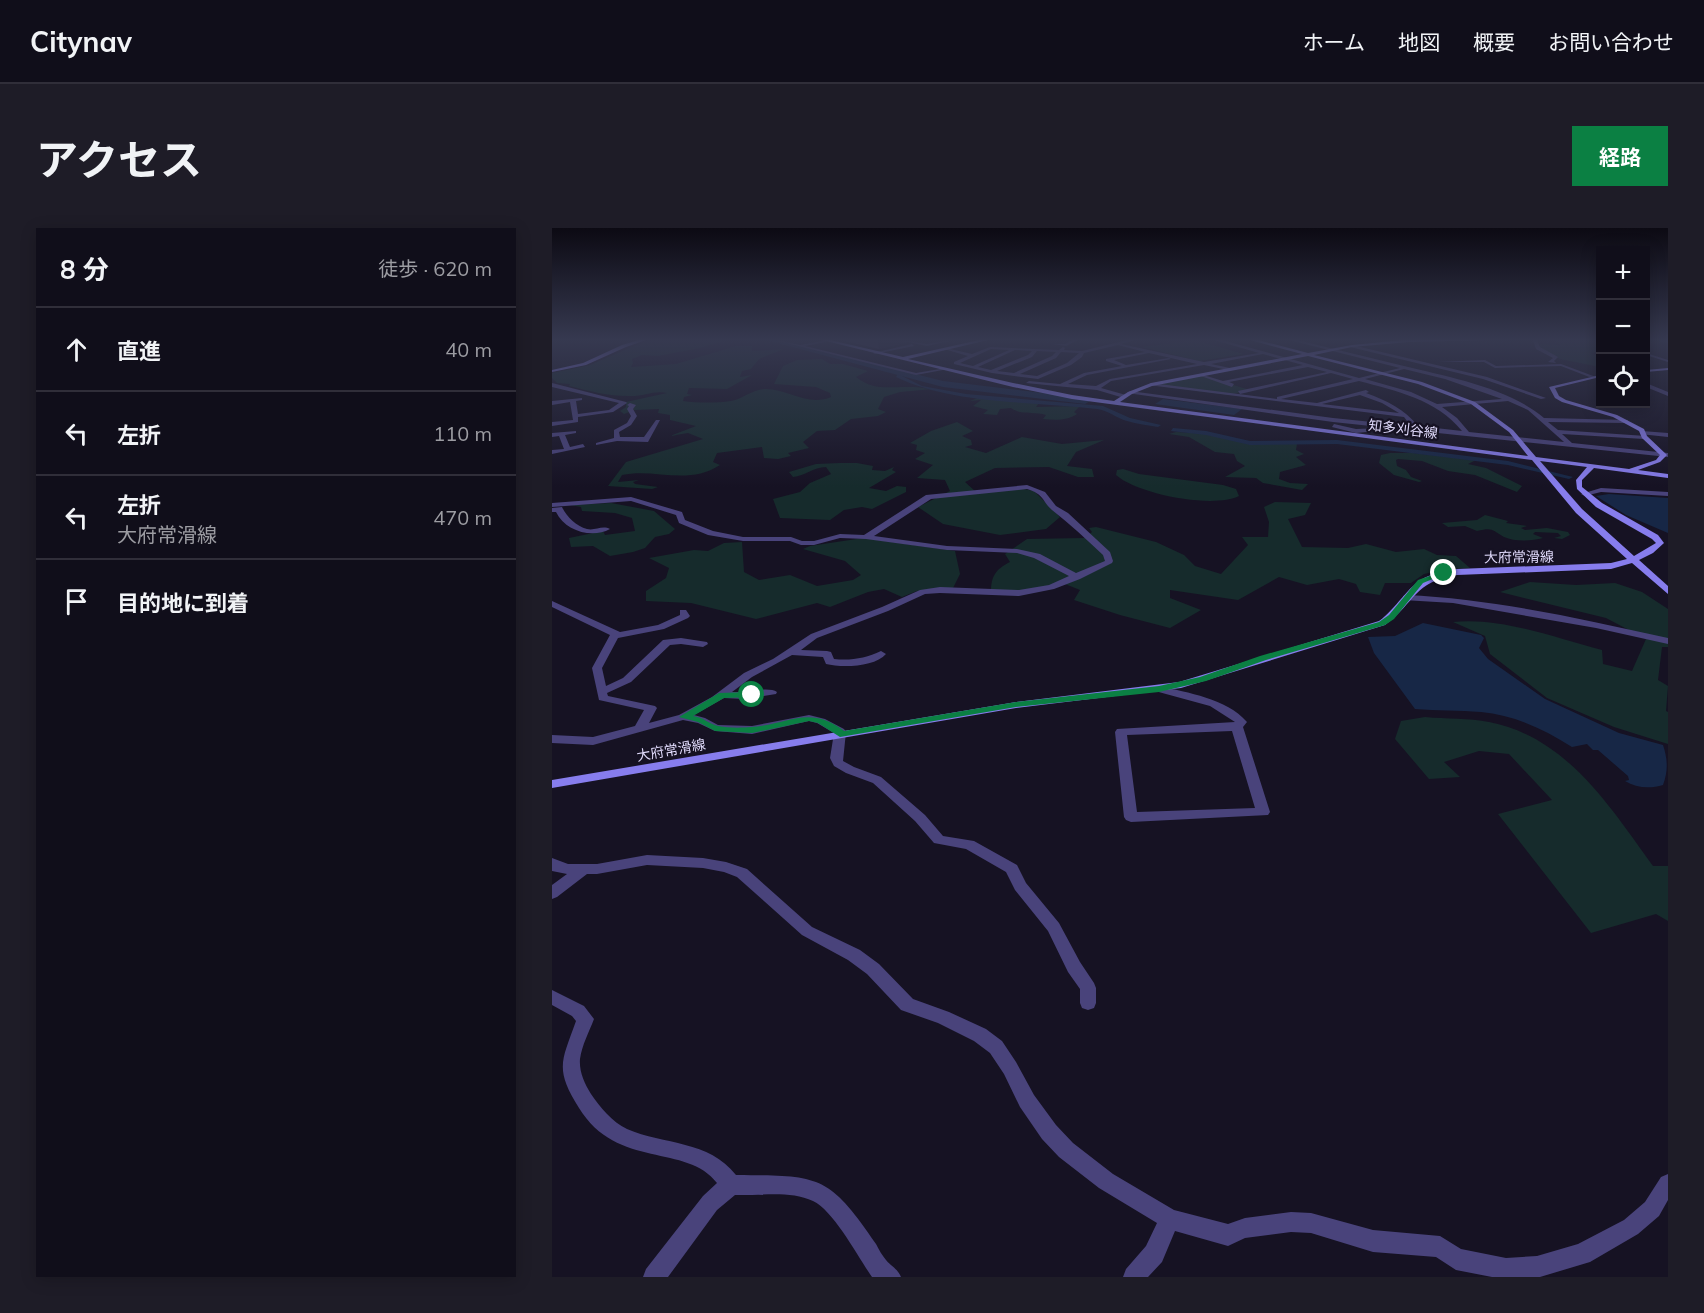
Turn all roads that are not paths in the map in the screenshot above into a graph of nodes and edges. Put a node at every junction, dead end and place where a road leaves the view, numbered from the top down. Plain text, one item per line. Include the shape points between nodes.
1 (571, 389) edge
2 (1033, 389) edge
3 (1102, 389) edge
4 (1140, 389) edge
5 (1181, 389) edge
6 (1247, 389) edge
7 (1255, 389) edge
8 (1317, 389) edge
9 (1378, 389) edge
10 (1392, 389) edge
11 (1439, 389) edge
12 (1481, 389) edge
13 (1517, 389) edge
14 (1552, 389) edge
15 (1250, 390) junction
16 (1360, 393) junction
17 (596, 394) junction
18 (1127, 394) junction
19 (1229, 395) junction
20 (1557, 397) junction
21 (1543, 398) junction
22 (1270, 400) junction
23 (1509, 400) junction
24 (573, 401) junction
25 (552, 403) edge
26 (1114, 403) junction
27 (1473, 403) junction
28 (630, 405) dead end
29 (1312, 405) junction
30 (1437, 406) junction
31 (1258, 410) junction
32 (576, 416) junction
33 (1408, 417) junction
34 (1248, 419) junction
35 (1545, 420) junction
36 (658, 421) dead end
37 (1626, 421) junction
38 (552, 424) edge
39 (1416, 428) junction
40 (574, 432) dead end
41 (1346, 432) junction
42 (1559, 432) junction
43 (561, 434) junction
44 (1467, 434) junction
45 (552, 435) edge
46 (1643, 435) junction
47 (1668, 435) edge
48 (617, 439) junction
49 (1519, 441) junction
50 (598, 444) dead end
51 (1570, 444) junction
52 (584, 447) dead end
53 (567, 450) junction
54 (552, 452) edge
55 (1666, 455) edge
56 (1532, 458) junction
57 (1592, 466) junction
58 (1628, 471) junction
59 (1668, 476) edge
60 (1585, 494) junction
61 (1668, 495) edge
62 (552, 505) edge
63 (552, 510) edge
64 (606, 529) dead end
65 (866, 537) junction
66 (1633, 560) junction
67 (1077, 577) junction
68 (1668, 591) edge
69 (1406, 598) junction
70 (552, 604) edge
71 (683, 612) dead end
72 (616, 636) junction
73 (1668, 641) edge
74 (703, 644) dead end
75 (791, 652) junction
76 (881, 654) dead end
77 (1159, 689) junction
78 (603, 691) junction
79 (772, 692) dead end
80 (723, 695) junction
81 (683, 717) junction
82 (1237, 727) junction
83 (640, 728) junction
84 (840, 735) junction
85 (552, 739) edge
86 (552, 784) edge
87 (552, 863) edge
88 (584, 869) junction
89 (552, 893) edge
90 (552, 997) edge
91 (1088, 1003) dead end
92 (1668, 1184) edge
93 (731, 1185) junction
94 (1170, 1219) junction
95 (654, 1277) edge
96 (890, 1277) edge
97 (1134, 1277) edge

1 - 17 street
2 - 26 street, 知多刈谷線
3 - 18 street
4 - 18 street
5 - 19 street
6 - 15 street
7 - 15 street
8 - 22 street
9 - 16 street
10 - 30 street
11 - 27 street
12 - 23 street
13 - 21 street
14 - 20 street
15 - 19 street
16 - 29 street
16 - 33 street via 1398,408
17 - 24 street
17 - 32 street via 624,403 611,411
18 - 26 street
18 - 31 street
19 - 22 street
20 - 21 street
20 - 37 street
21 - 23 street
22 - 29 street
22 - 31 street
23 - 27 street
23 - 35 street
24 - 25 street
24 - 32 street
26 - 34 street, 知多刈谷線
27 - 30 street
27 - 49 street
28 - 48 street via 634,416 616,431
29 - 33 street
30 - 44 street
31 - 34 street
31 - 39 street
32 - 38 street via 576,421
33 - 39 street
34 - 41 street, 知多刈谷線
35 - 37 street
35 - 42 street
36 - 48 street via 646,440
37 - 46 street
39 - 44 street
40 - 43 street
41 - 49 street via 1407,430
41 - 56 street, 知多刈谷線
42 - 46 street
42 - 51 street
43 - 45 street
43 - 53 street
44 - 49 street
46 - 47 street
46 - 55 street
48 - 50 street
49 - 51 street
49 - 56 street
51 - 55 street
52 - 53 street
53 - 54 street
55 - 58 street
56 - 57 street, 知多刈谷線
56 - 66 street via 1579,511
57 - 58 street
57 - 60 street via 1578,484
58 - 59 street
60 - 61 street via 1601,490
60 - 66 street, 大府常滑線 via 1610,513 1641,527 1660,543
62 - 65 street via 638,500 679,514 682,521 711,533 743,539 814,543
63 - 64 street via 559,509 563,519 586,532
65 - 67 street via 937,548 1028,553
65 - 67 street via 929,497 1027,487 1038,490 1109,558 1106,564
66 - 68 street
66 - 69 street, 大府常滑線 via 1592,568 1444,573 1421,582
67 - 75 street via 1019,593 922,592 814,636
69 - 73 street via 1453,600
69 - 77 street, 大府常滑線 via 1392,617 1382,623
70 - 72 street
71 - 72 street via 682,619 669,624
72 - 78 street via 597,668
74 - 78 street via 667,642 627,680
75 - 76 street via 827,654 830,662 842,664
75 - 80 street via 748,675
77 - 82 street via 1225,709 1240,722
77 - 84 street, 大府常滑線 via 1016,705
78 - 83 street via 603,698 651,708
79 - 80 street
80 - 81 street
81 - 83 street
81 - 84 street via 701,720 715,728 752,730 809,718 821,721
82 - 82 street via 1121,732 1131,817 1263,812
83 - 85 street via 593,741
84 - 86 street, 大府常滑線
84 - 91 street via 836,758 843,766 877,780 939,840 969,845 1012,869 1020,886 1054,927 1088,988
87 - 88 street via 557,867
88 - 89 street
88 - 94 street via 647,860 703,863 742,873 805,929 873,969 907,1005 943,1017 996,1047 1027,1101 1066,1150 1106,1181
90 - 93 street via 585,1019 574,1043 571,1063 581,1099 594,1113 620,1136 678,1150 723,1171
92 - 94 street via 1652,1209 1631,1227 1582,1254 1537,1267 1506,1269 1456,1259 1440,1247 1373,1241 1311,1222 1245,1228 1228,1235
93 - 95 street via 710,1203
93 - 96 street via 816,1191 832,1201 880,1270
94 - 97 street via 1154,1254

